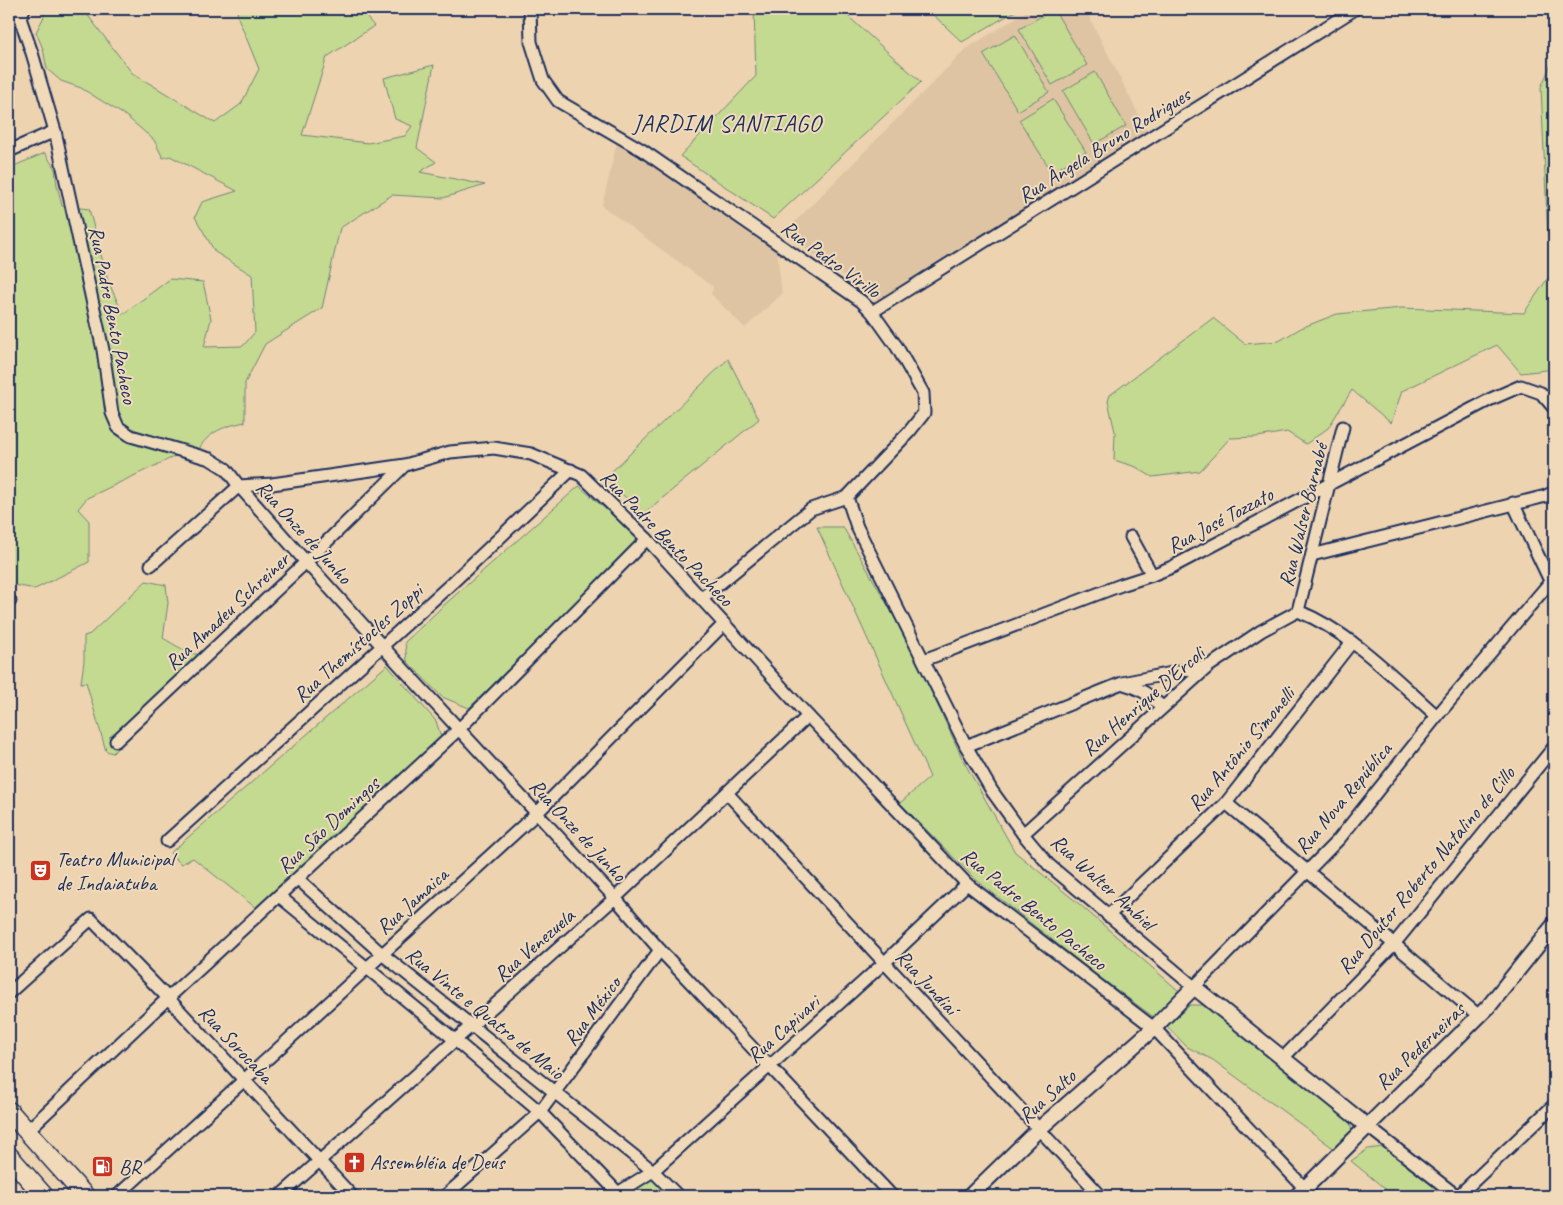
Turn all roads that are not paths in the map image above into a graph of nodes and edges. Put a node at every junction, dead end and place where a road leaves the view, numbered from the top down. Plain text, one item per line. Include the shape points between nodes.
1 (530, 9) edge
2 (1355, 9) edge
3 (22, 14) edge
4 (55, 131) junction
5 (9, 151) edge
6 (872, 312) junction
7 (1554, 408) edge
8 (1343, 427) dead end
9 (405, 465) junction
10 (571, 470) junction
11 (1330, 483) junction
12 (239, 486) junction
13 (1554, 492) edge
14 (847, 497) junction
15 (1513, 503) junction
16 (1131, 537) dead end
17 (647, 539) junction
18 (1312, 555) junction
19 (306, 562) junction
20 (152, 565) dead end
21 (1152, 575) junction
22 (1552, 585) edge
23 (702, 598) junction
24 (1298, 612) junction
25 (724, 624) junction
26 (1352, 642) junction
27 (383, 647) junction
28 (924, 660) junction
29 (1209, 666) junction
30 (1122, 684) junction
31 (1162, 707) junction
32 (808, 716) junction
33 (1437, 716) junction
34 (459, 729) junction
35 (116, 741) dead end
36 (966, 746) junction
37 (1554, 748) edge
38 (727, 793) junction
39 (1226, 803) junction
40 (537, 813) junction
41 (1023, 834) junction
42 (167, 841) dead end
43 (1308, 871) junction
44 (298, 879) junction
45 (967, 884) junction
46 (279, 896) junction
47 (615, 898) junction
48 (1108, 916) junction
49 (1554, 925) edge
50 (1394, 944) junction
51 (660, 950) junction
52 (382, 954) junction
53 (884, 963) junction
54 (367, 968) junction
55 (1194, 986) junction
56 (9, 993) edge
57 (168, 998) junction
58 (1479, 1016) junction
59 (470, 1026) junction
60 (1154, 1028) junction
61 (455, 1040) junction
62 (1283, 1058) junction
63 (771, 1067) junction
64 (243, 1080) junction
65 (554, 1093) junction
66 (1554, 1105) edge
67 (9, 1111) edge
68 (540, 1112) junction
69 (1367, 1126) junction
70 (9, 1129) edge
71 (1038, 1130) junction
72 (27, 1131) junction
73 (319, 1160) junction
74 (11, 1165) edge
75 (653, 1171) junction
76 (1305, 1194) edge
77 (617, 1195) edge
78 (44, 1196) edge
79 (85, 1196) edge
80 (117, 1196) edge
81 (280, 1196) edge
82 (352, 1196) edge
83 (445, 1196) edge
84 (678, 1196) edge
85 (892, 1196) edge
86 (970, 1196) edge
87 (1101, 1196) edge
88 (1457, 1196) edge

1 - 6 street, Rua Pedro Virillo via 531,42 543,80 558,101 642,150
2 - 6 street, Rua Ângela Bruno Rodrigues
3 - 4 street, Rua Padre Bento Pacheco
4 - 5 street
4 - 12 street, Rua Padre Bento Pacheco via 103,350 112,413 118,427 131,436 210,459 226,469
6 - 14 street, Rua Pedro Virillo via 923,393 924,413
7 - 11 street, Rua José Tozzato via 1541,393 1521,386
8 - 11 street, Rua Walser Barnabé
9 - 10 street, Rua Padre Bento Pacheco via 450,452 494,448 531,454
9 - 12 street, Rua Padre Bento Pacheco
9 - 19 street, Rua Amadeu Schreiner
10 - 17 street, Rua Padre Bento Pacheco via 581,475
10 - 27 street, Rua Themístocles Zoppi
11 - 18 street, Rua Walser Barnabé
11 - 21 street, Rua José Tozzato
12 - 19 street, Rua Onze de Junho
12 - 20 street
13 - 15 street
14 - 23 street, Rua Pedro Virillo via 812,509
14 - 28 street, Rua Walter Ambiel via 857,527
15 - 18 street
15 - 22 street
16 - 21 street
17 - 23 street, Rua Padre Bento Pacheco
17 - 34 street, Rua São Domingos
18 - 24 street, Rua Walser Barnabé
19 - 27 street, Rua Onze de Junho
19 - 35 street, Rua Amadeu Schreiner
21 - 28 street, Rua José Tozzato
22 - 33 street, Rua Nova República
23 - 25 street, Rua Padre Bento Pacheco
24 - 26 street via 1317,619
24 - 29 street, Rua Henrique D'Ercoli via 1261,631
25 - 32 street, Rua Padre Bento Pacheco
25 - 40 street, Rua Jamaica
26 - 33 street
26 - 39 street, Rua Antônio Simonelli
27 - 34 street, Rua Onze de Junho
27 - 42 street, Rua Themístocles Zoppi
28 - 36 street, Rua Walter Ambiel
29 - 30 street
29 - 31 street, Rua Henrique D'Ercoli
30 - 31 street via 1137,687
30 - 36 street
31 - 41 street, Rua Henrique D'Ercoli
32 - 38 street, Rua Venezuela
32 - 45 street, Rua Padre Bento Pacheco
33 - 43 street, Rua Nova República via 1340,839
34 - 40 street, Rua Onze de Junho
34 - 44 street, Rua São Domingos
36 - 41 street, Rua Walter Ambiel via 992,791
37 - 50 street, Rua Doutor Roberto Natalino de Cillo
38 - 47 street, Rua Venezuela
38 - 53 street, Rua Jundiaí
39 - 43 street
39 - 48 street, Rua Antônio Simonelli
40 - 47 street, Rua Onze de Junho
40 - 52 street, Rua Jamaica
41 - 48 street, Rua Walter Ambiel via 1049,865
43 - 50 street
43 - 55 street, Rua Nova República
44 - 46 street, Rua São Domingos
44 - 52 street, Rua Vinte e Quatro de Maio
45 - 53 street, Rua Capivari
45 - 60 street, Rua Padre Bento Pacheco
46 - 54 street, Rua Vinte e Quatro de Maio
46 - 57 street, Rua São Domingos
47 - 51 street, Rua Onze de Junho
47 - 59 street, Rua Venezuela
48 - 55 street, Rua Walter Ambiel
49 - 58 street, Rua Pederneiras
50 - 58 street
50 - 62 street, Rua Doutor Roberto Natalino de Cillo
51 - 63 street, Rua Onze de Junho
51 - 65 street, Rua México
52 - 54 street, Rua Jamaica
52 - 59 street, Rua Vinte e Quatro de Maio
53 - 63 street, Rua Capivari
53 - 71 street, Rua Jundiaí
54 - 61 street, Rua Vinte e Quatro de Maio
54 - 64 street, Rua Jamaica
55 - 60 street, Rua Nova República
55 - 62 street, Rua Walter Ambiel
56 - 57 street, Rua Sorocaba via 91,918
57 - 64 street, Rua Sorocaba
57 - 72 street, Rua São Domingos
58 - 69 street, Rua Pederneiras
59 - 61 street, Rua Venezuela
59 - 65 street, Rua Vinte e Quatro de Maio
60 - 71 street, Rua Salto
60 - 76 street, Rua Padre Bento Pacheco
61 - 68 street, Rua Vinte e Quatro de Maio
61 - 73 street, Rua Venezuela
62 - 69 street, Rua Walter Ambiel
63 - 75 street, Rua Capivari
63 - 85 street, Rua Onze de Junho
64 - 73 street, Rua Sorocaba
64 - 80 street, Rua Jamaica
65 - 68 street, Rua México
65 - 75 street, Rua Vinte e Quatro de Maio
66 - 88 street
67 - 72 main road
68 - 77 street, Rua Vinte e Quatro de Maio
68 - 83 street, Rua México
69 - 76 street, Rua Pederneiras
69 - 88 street, Rua Walter Ambiel
70 - 72 main road
71 - 86 street, Rua Salto
71 - 87 street, Rua Jundiaí
72 - 79 main road
73 - 81 street, Rua Venezuela
73 - 82 street, Rua Sorocaba
74 - 78 main road
75 - 77 street, Rua Capivari
75 - 84 street, Rua Vinte e Quatro de Maio

